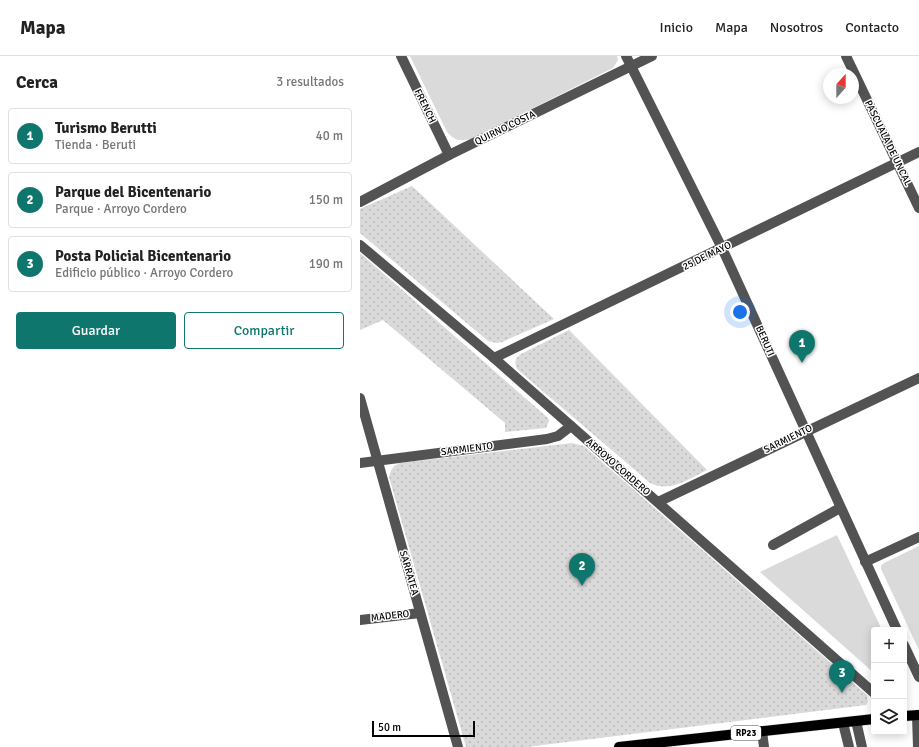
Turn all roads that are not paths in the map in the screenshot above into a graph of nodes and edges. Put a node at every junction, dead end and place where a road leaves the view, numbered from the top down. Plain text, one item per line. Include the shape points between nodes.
1 (401, 56) edge
2 (626, 56) edge
3 (652, 56) edge
4 (846, 56) edge
5 (630, 66) junction
6 (919, 152) edge
7 (449, 155) junction
8 (897, 162) junction
9 (360, 202) edge
10 (919, 208) edge
11 (360, 245) edge
12 (722, 248) junction
13 (494, 358) junction
14 (919, 378) edge
15 (360, 398) edge
16 (571, 426) junction
17 (805, 431) junction
18 (378, 461) junction
19 (360, 463) edge
20 (658, 502) junction
21 (840, 508) junction
22 (919, 537) edge
23 (773, 545) dead end
24 (865, 562) junction
25 (420, 613) junction
26 (360, 620) edge
27 (896, 627) edge
28 (907, 651) edge
29 (919, 677) edge
30 (871, 690) edge
31 (918, 715) edge
32 (907, 716) edge
33 (871, 719) edge
34 (856, 721) junction
35 (843, 723) junction
36 (762, 731) junction
37 (458, 747) edge
38 (618, 747) edge
39 (764, 747) edge
40 (849, 747) edge
41 (862, 747) edge
42 (918, 747) edge

1 - 7 street, FRENCH
2 - 5 street, BERUTI
3 - 5 street, QUIRNO COSTA
4 - 8 street, PASCUALA DE UNCAL
5 - 7 street, QUIRNO COSTA
5 - 12 street, BERUTI
6 - 8 street, 25 DE MAYO
7 - 9 street, QUIRNO COSTA
8 - 10 street, PASCUALA DE UNCAL
8 - 12 street, 25 DE MAYO
11 - 13 street, ARROYO CORDERO
12 - 13 street, 25 DE MAYO
12 - 17 street, BERUTI
13 - 16 street, ARROYO CORDERO
14 - 17 street, SARMIENTO
15 - 18 street, SARRATEA
16 - 18 street, SARMIENTO via 558,436 546,439
16 - 20 street, ARROYO CORDERO
17 - 20 street, SARMIENTO
17 - 21 street, BERUTI
18 - 19 street, SARMIENTO
18 - 25 street, SARRATEA
20 - 30 street, ARROYO CORDERO
21 - 23 street
21 - 24 street, BERUTI
22 - 24 street
24 - 27 street, BERUTI
25 - 26 street, MADERO
25 - 37 street, SARRATEA
28 - 29 street
31 - 32 main road
31 - 42 street
33 - 34 main road, RP23
34 - 35 main road, RP23
34 - 41 street
35 - 36 main road, RP23
35 - 40 street
36 - 38 main road, RP23
36 - 39 street

